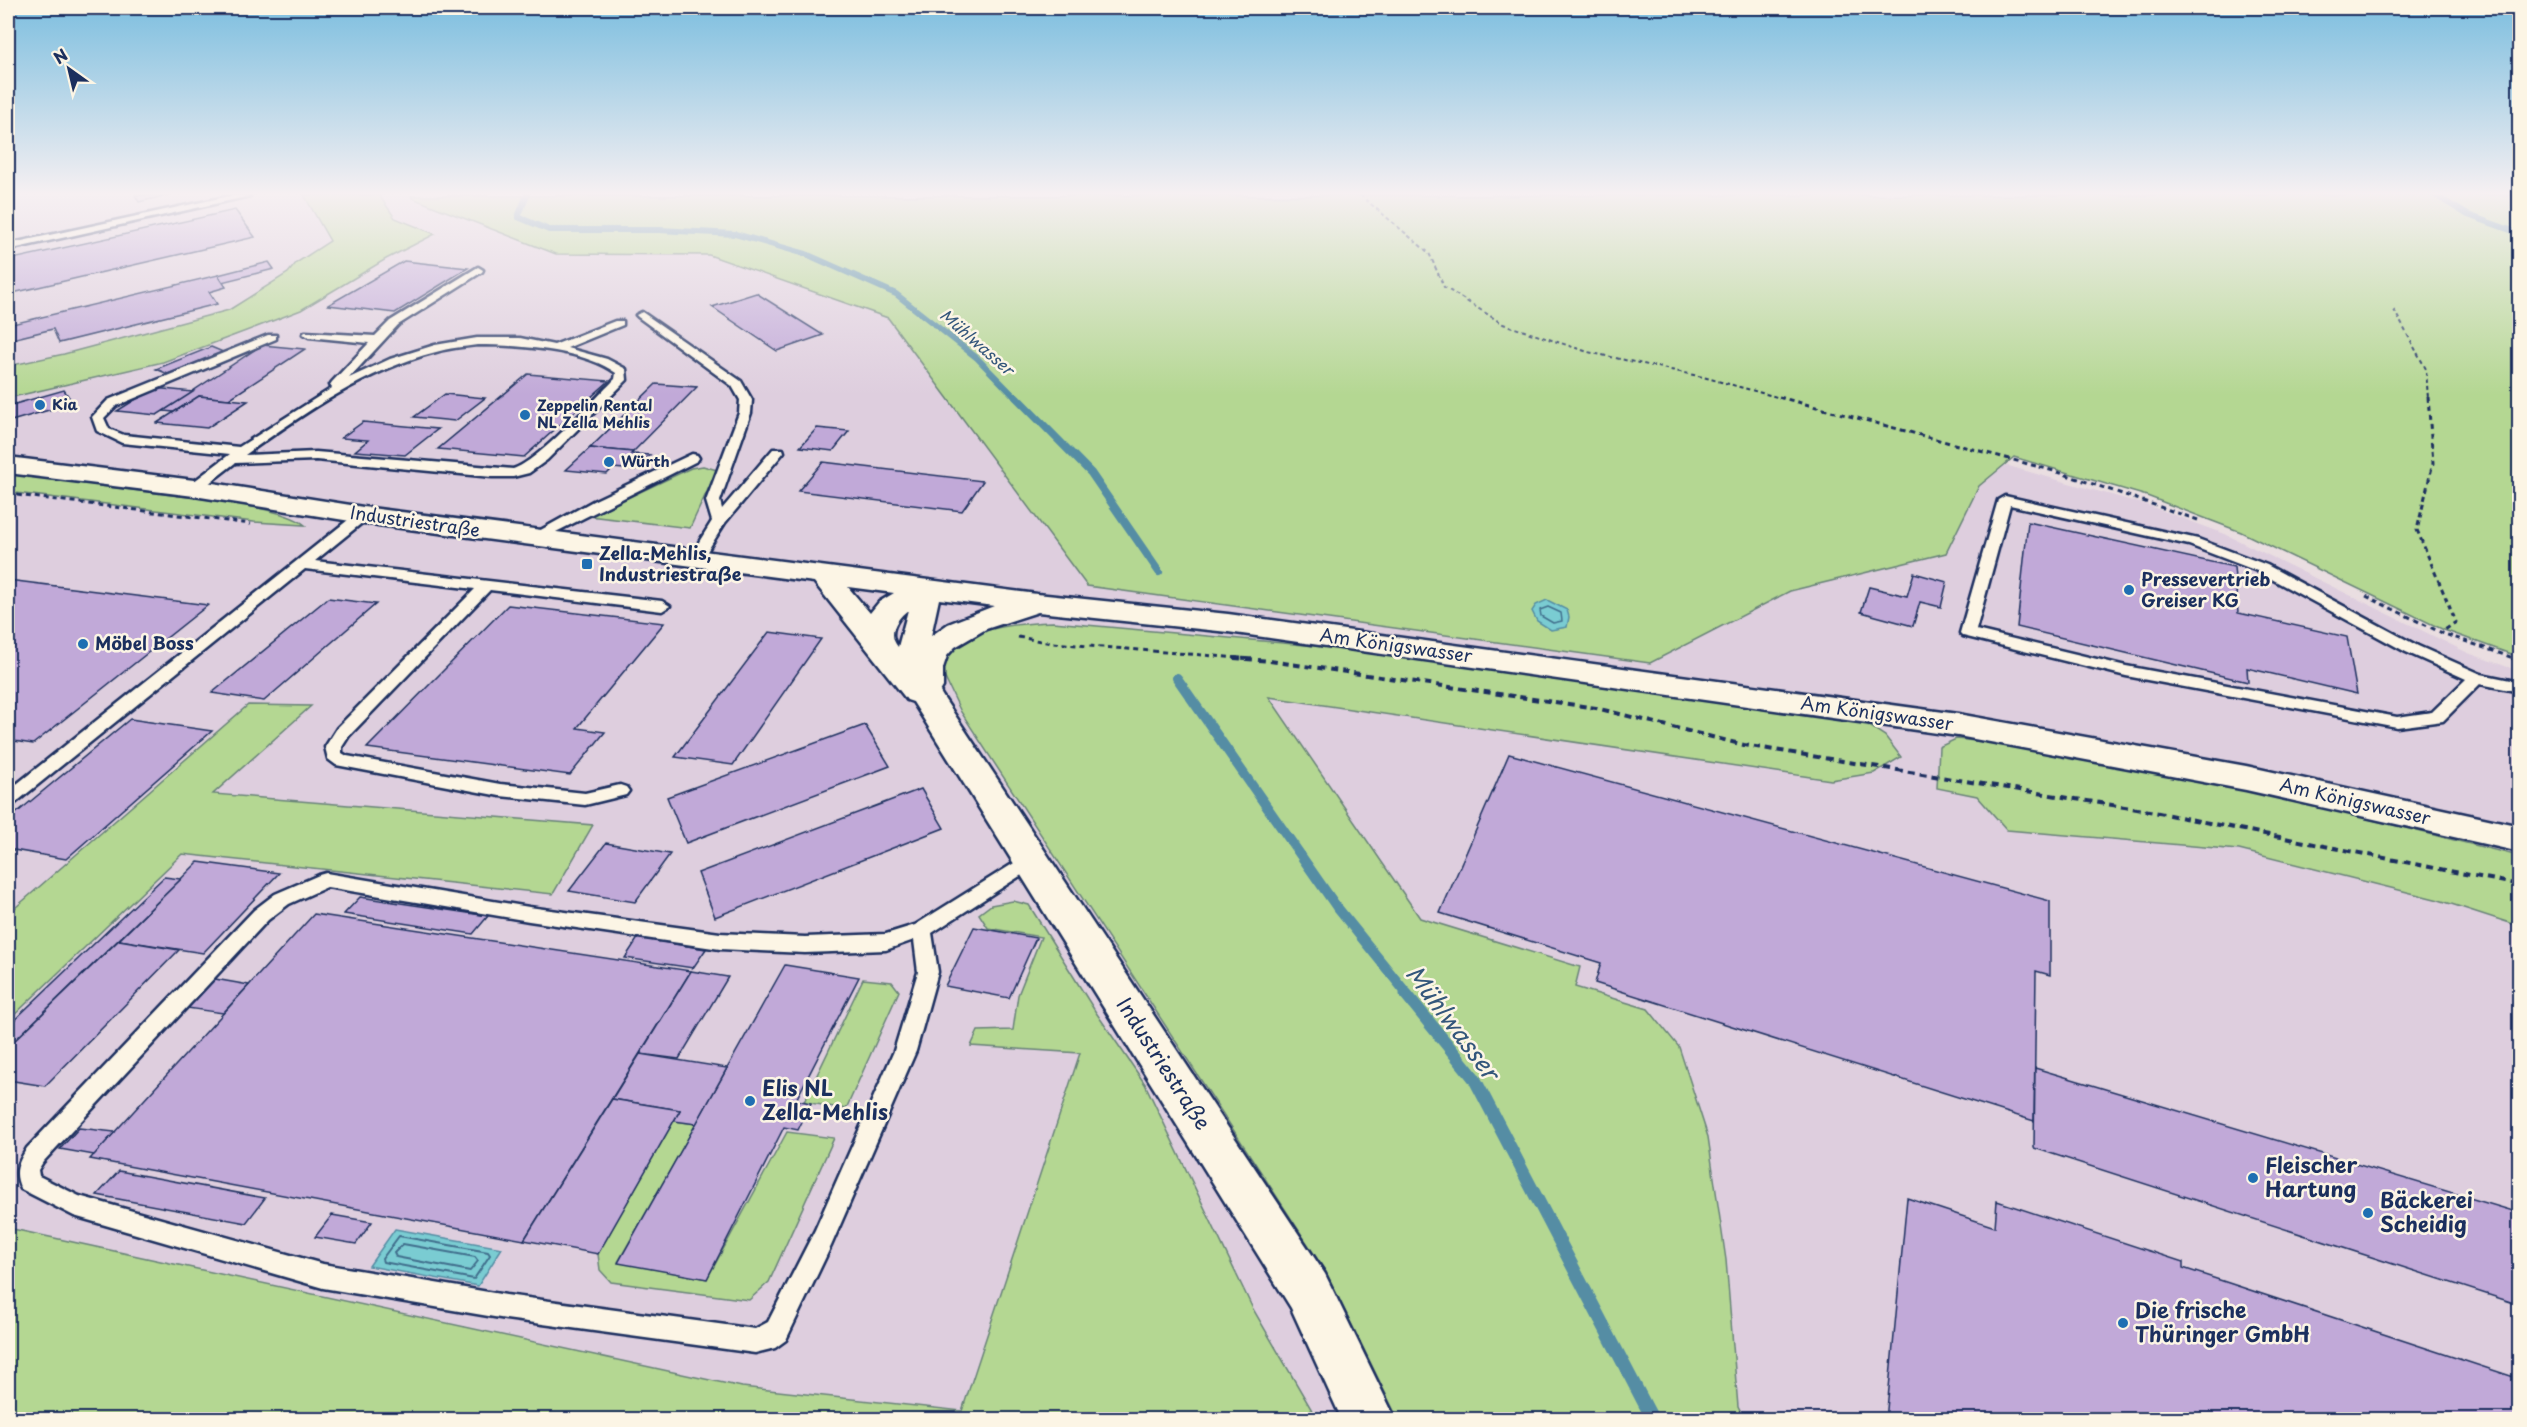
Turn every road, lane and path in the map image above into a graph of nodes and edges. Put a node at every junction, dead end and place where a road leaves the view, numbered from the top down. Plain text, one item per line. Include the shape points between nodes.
1 (1433, 262) edge
2 (478, 270) dead end
3 (2394, 310) dead end
4 (642, 315) dead end
5 (619, 323) dead end
6 (309, 334) dead end
7 (272, 337) dead end
8 (378, 340) junction
9 (557, 348) junction
10 (329, 392) junction
11 (778, 452) dead end
12 (237, 455) junction
13 (692, 458) dead end
14 (8, 465) edge
15 (194, 488) junction
16 (8, 494) edge
17 (363, 515) junction
18 (719, 520) junction
19 (2205, 522) dead end
20 (261, 525) dead end
21 (535, 537) junction
22 (696, 558) junction
23 (302, 564) junction
24 (824, 575) junction
25 (487, 585) junction
26 (925, 588) junction
27 (2366, 596) dead end
28 (1037, 603) junction
29 (662, 606) dead end
30 (1228, 623) joint
31 (2442, 633) junction
32 (1017, 637) dead end
33 (879, 644) junction
34 (2520, 661) edge
35 (2477, 678) junction
36 (2520, 687) edge
37 (939, 719) junction
38 (620, 791) dead end
39 (8, 800) edge
40 (2520, 839) edge
41 (1030, 860) junction
42 (2520, 885) edge
43 (922, 930) junction
44 (1370, 1419) edge

1 - 19 path via 1444,287 1503,324 1588,352 1703,377 2058,472
2 - 8 lane via 394,323
3 - 31 path via 2426,369 2433,463 2417,530 2456,622
4 - 18 lane via 737,384 746,400 714,501
5 - 9 lane
6 - 8 lane
7 - 12 lane via 112,403 98,417 104,431 122,439
8 - 10 lane
9 - 10 lane via 510,341 464,342 418,351
9 - 12 lane via 613,366 622,372 621,380 524,470 492,473 308,456
10 - 12 lane
11 - 18 lane
12 - 15 lane
13 - 21 lane
14 - 15 street, Industriestraße
15 - 17 street, Industriestraße
16 - 20 path
17 - 21 street, Industriestraße
17 - 23 lane
18 - 22 lane
21 - 22 street, Industriestraße
22 - 24 street, Industriestraße
23 - 25 lane
23 - 39 lane
24 - 26 street, Industriestraße
24 - 33 street, Industriestraße
25 - 29 lane
25 - 38 lane via 343,732 333,747 334,755 342,761 500,790 585,800
26 - 28 street, Industriestraße
26 - 33 street via 881,616 876,630
26 - 37 street, Industriestraße via 914,659 920,683
27 - 31 path
28 - 30 street, Industriestraße
28 - 37 street, Industriestraße via 966,626 934,650 928,661 926,681
30 - 40 street, Am Königswasser via 1958,725 2246,778
31 - 34 path
32 - 42 path via 1270,661 1596,708 1755,747 2149,811
33 - 37 street, Industriestraße
35 - 35 lane via 2437,717 2397,722 2138,673 1968,633 2005,500 2193,542 2252,564
35 - 36 lane
37 - 41 street, Industriestraße
41 - 43 lane
41 - 44 street, Industriestraße via 1308,1291
43 - 43 lane via 886,942 805,945 720,941 326,880 282,899 261,915 34,1155 27,1169 29,1182 74,1205 323,1276 506,1307 755,1341 766,1339 777,1331 823,1238 905,1051 928,972

